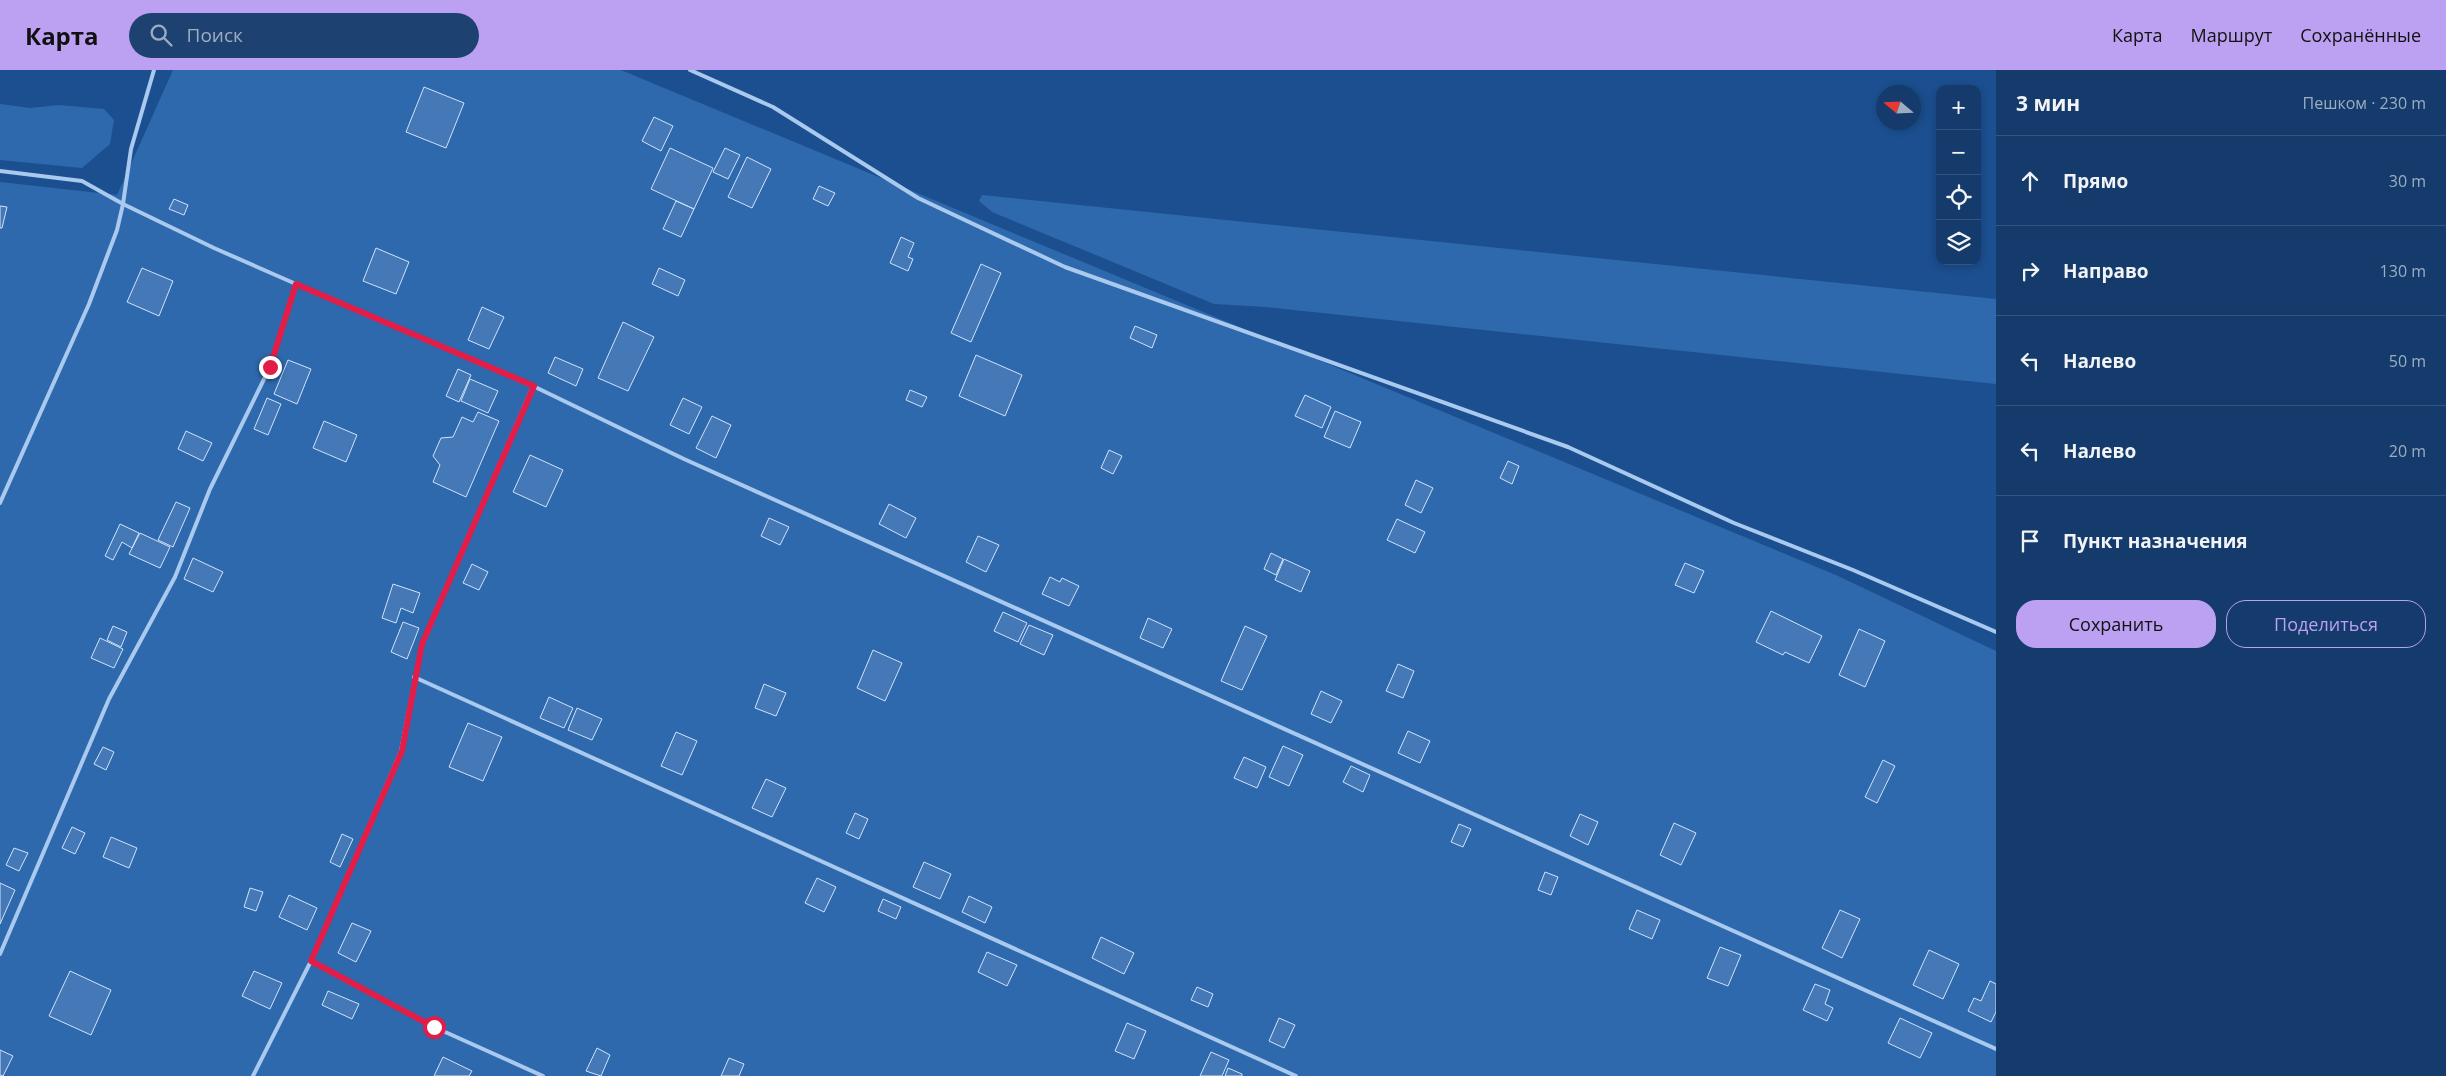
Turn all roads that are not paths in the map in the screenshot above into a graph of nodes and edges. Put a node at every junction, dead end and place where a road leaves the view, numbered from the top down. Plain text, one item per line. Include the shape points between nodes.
1 (154, 70) edge
2 (690, 70) edge
3 (0, 171) edge
4 (123, 204) junction
5 (296, 284) junction
6 (534, 386) junction
7 (0, 503) edge
8 (1996, 632) edge
9 (414, 677) junction
10 (0, 954) edge
11 (311, 961) junction
12 (1996, 1049) edge
13 (253, 1076) edge
14 (543, 1076) edge
15 (1296, 1076) edge

1 - 4 lane via 131,149
2 - 8 lane via 773,107 918,198 1065,267 1568,447 1734,523
3 - 4 lane via 82,181
4 - 5 lane
4 - 7 lane via 117,230 89,304
5 - 6 lane
5 - 10 lane via 270,367 210,489 175,577 109,699
6 - 9 lane via 422,644
6 - 12 lane via 684,460
9 - 11 lane via 402,751
9 - 15 lane
11 - 13 lane
11 - 14 lane via 434,1027

